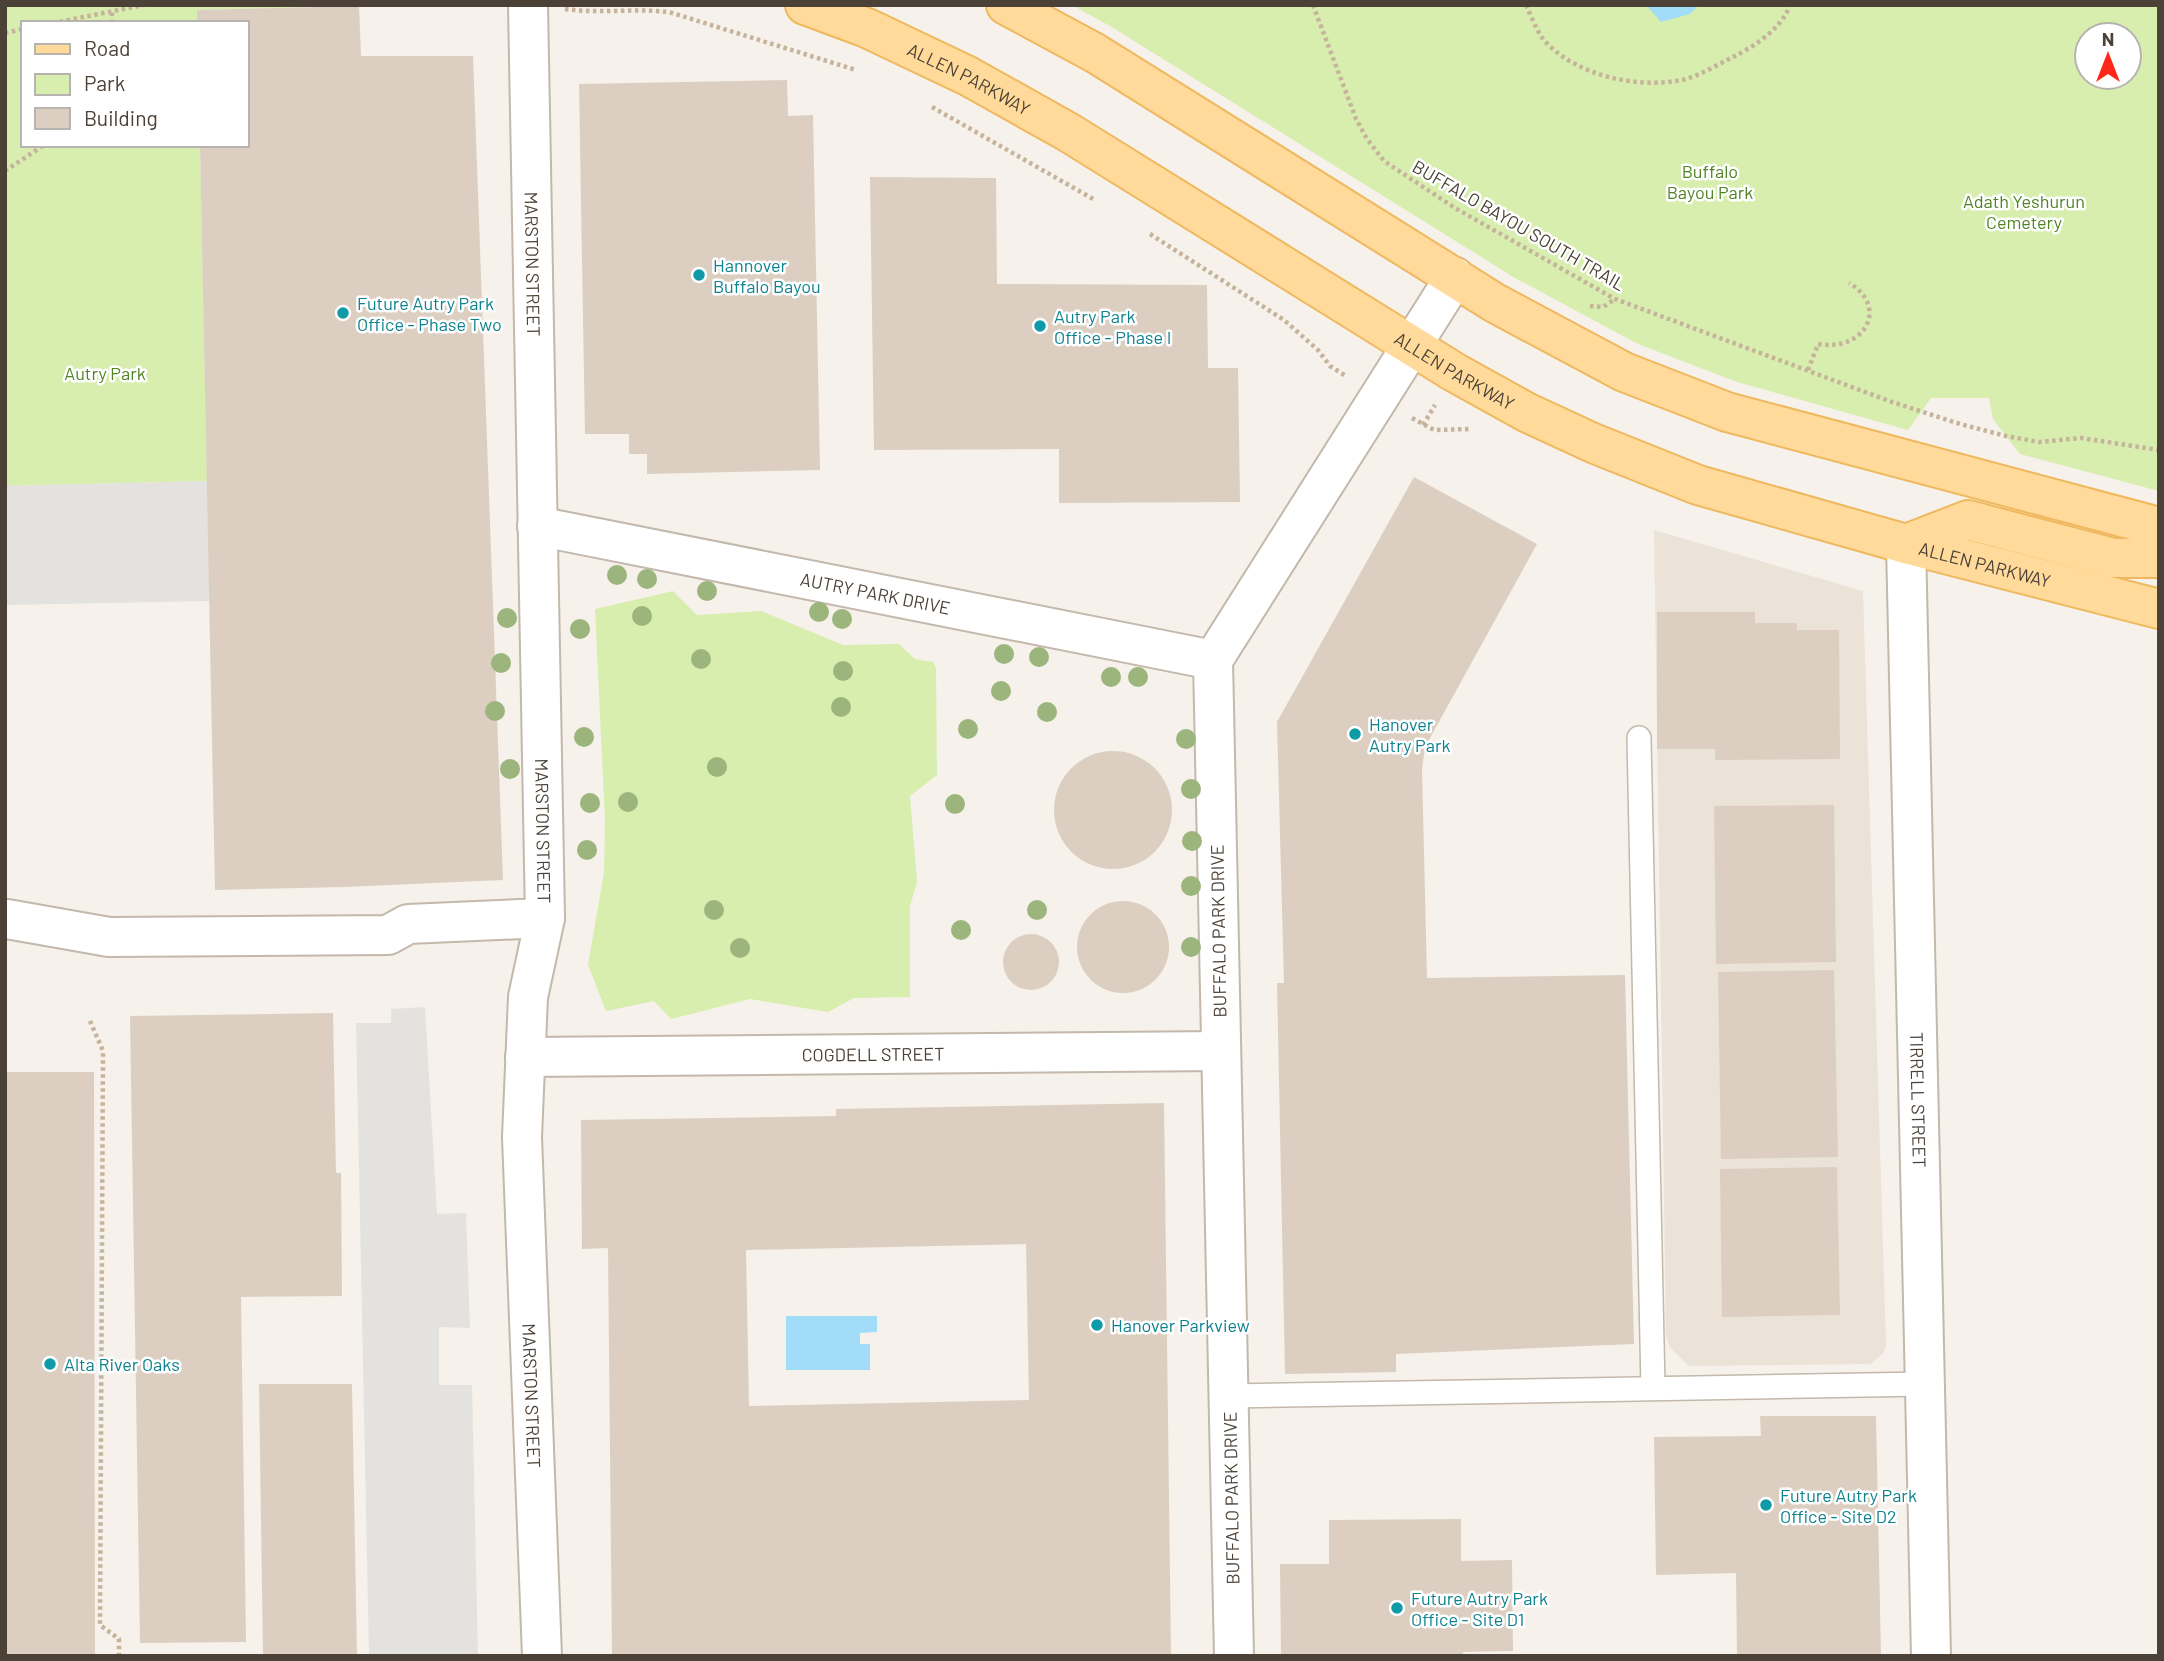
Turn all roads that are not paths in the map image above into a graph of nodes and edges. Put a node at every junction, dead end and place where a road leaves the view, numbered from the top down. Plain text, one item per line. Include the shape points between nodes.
1 (805, 5) edge
2 (1006, 5) edge
3 (545, 7) edge
4 (1455, 277) junction
5 (1412, 345) junction
6 (537, 526) junction
7 (2159, 527) edge
8 (1906, 544) junction
9 (2159, 558) edge
10 (2159, 609) edge
11 (1213, 660) junction
12 (1639, 738) dead end
13 (6, 916) edge
14 (545, 918) junction
15 (1221, 1051) junction
16 (525, 1057) junction
17 (1925, 1384) junction
18 (1653, 1388) junction
19 (1228, 1396) junction
20 (542, 1656) edge
21 (1234, 1656) edge
22 (1931, 1656) edge

1 - 5 main road, ALLEN PARKWAY via 867,28 1013,101
2 - 4 main road via 1095,53
3 - 6 street, MARSTON STREET
4 - 5 street
4 - 7 main road via 1624,372 1727,412
5 - 8 main road, ALLEN PARKWAY via 1526,412 1628,457 1698,485
5 - 11 street
6 - 11 street, AUTRY PARK DRIVE
6 - 14 street, MARSTON STREET
8 - 9 main road via 1968,520 2113,558
8 - 10 main road, ALLEN PARKWAY
8 - 17 street, TIRRELL STREET
11 - 15 street, BUFFALO PARK DRIVE
12 - 18 lane
13 - 14 street via 109,937 388,935 408,924
14 - 16 street, MARSTON STREET via 528,997
15 - 16 street, COGDELL STREET
15 - 19 street, BUFFALO PARK DRIVE
16 - 20 street, MARSTON STREET via 522,1137
17 - 18 lane
17 - 22 street, TIRRELL STREET
18 - 19 lane
19 - 21 street, BUFFALO PARK DRIVE

